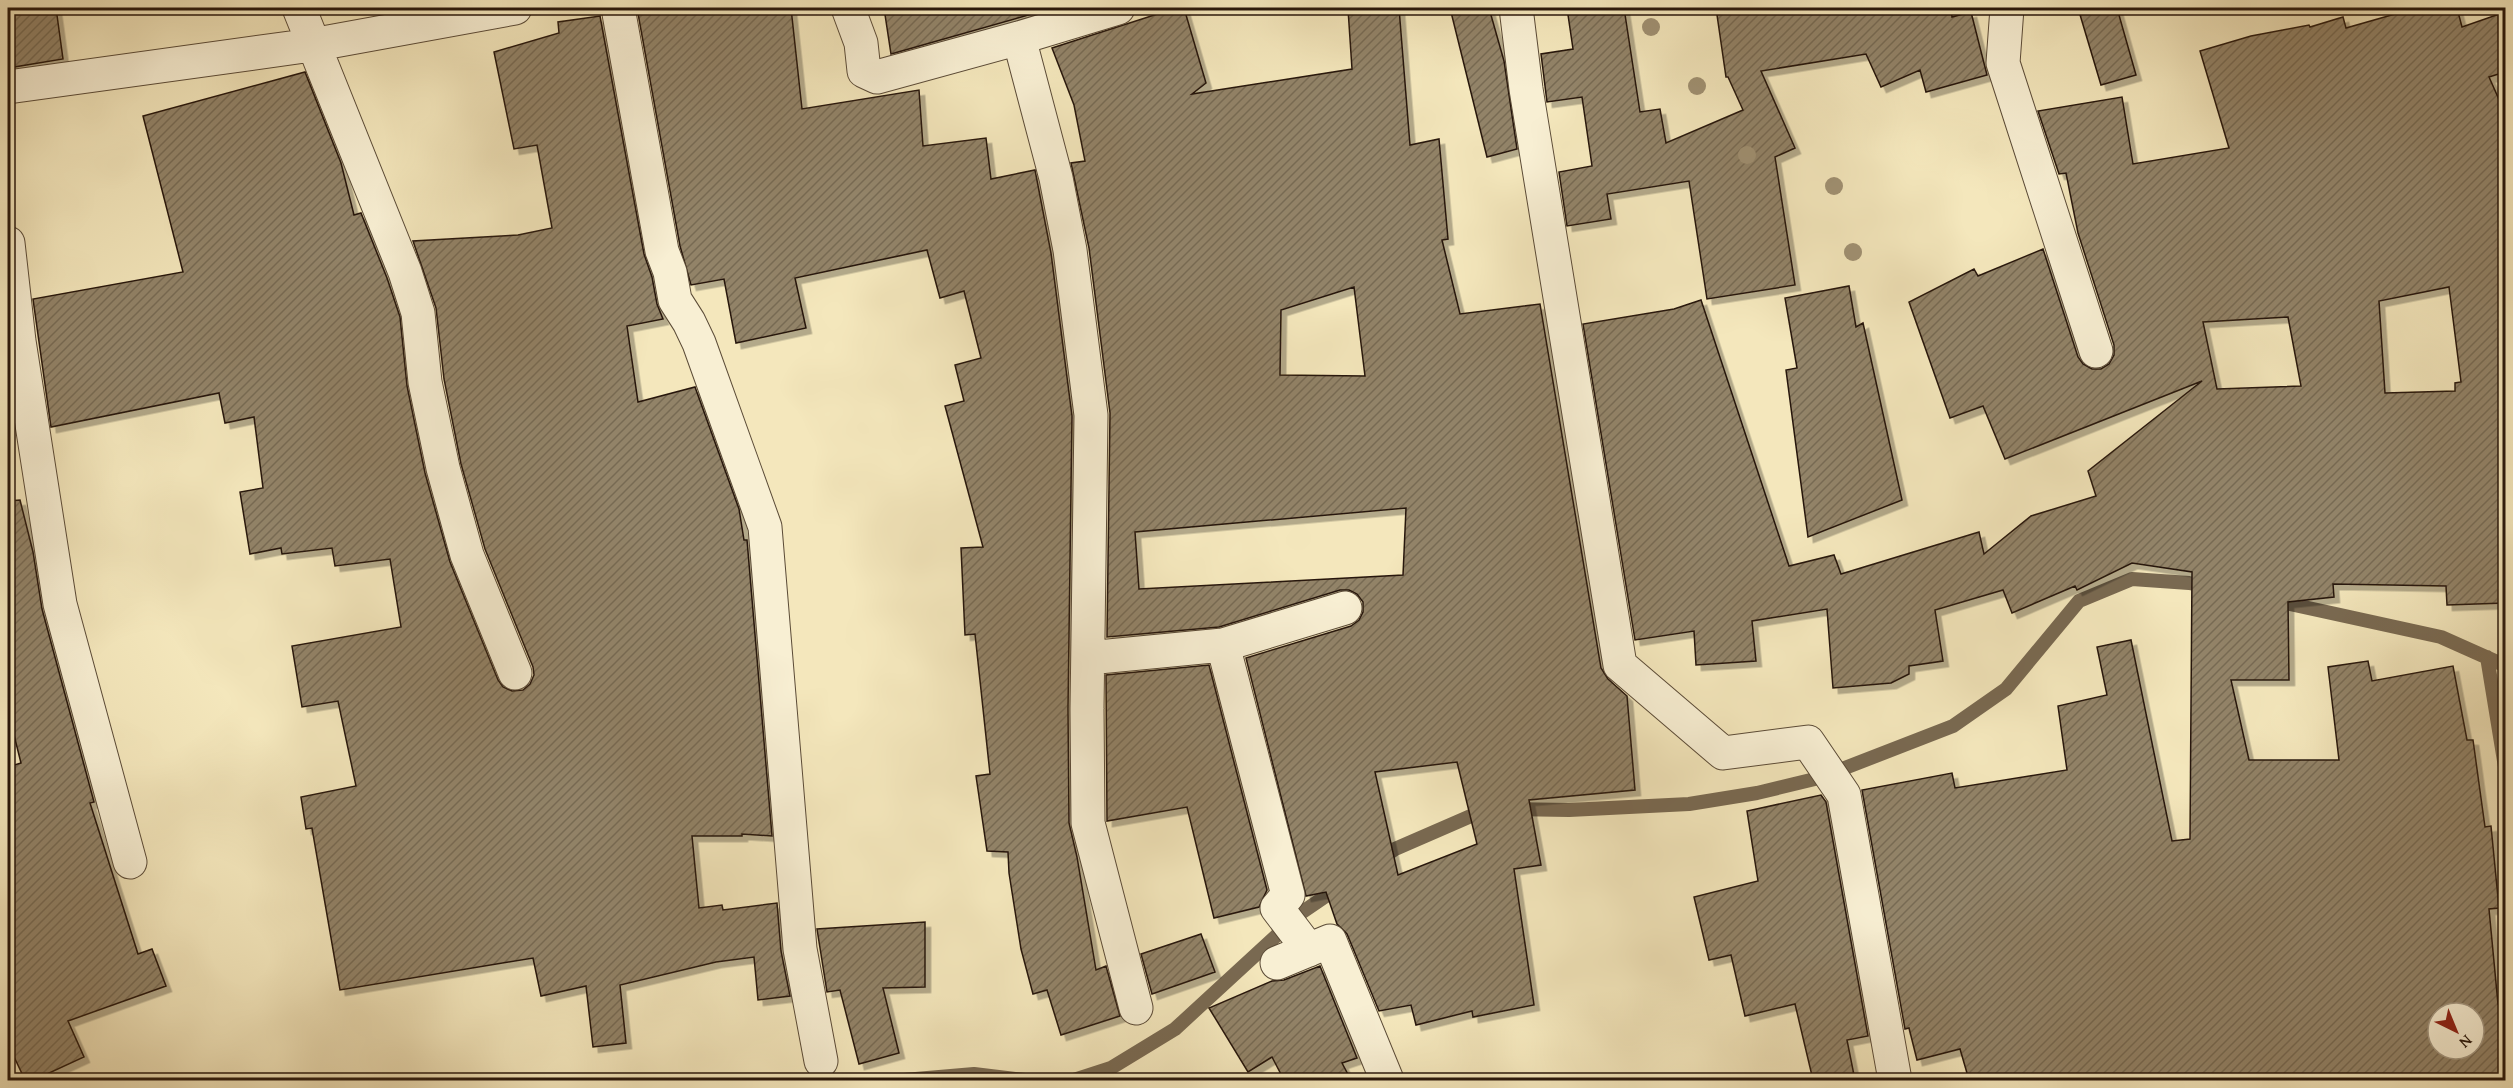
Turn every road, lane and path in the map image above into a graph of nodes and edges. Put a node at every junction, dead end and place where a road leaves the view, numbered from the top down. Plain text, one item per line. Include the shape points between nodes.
1 (299, 8) edge
2 (515, 8) edge
3 (618, 8) edge
4 (848, 8) edge
5 (1118, 8) edge
6 (1516, 8) edge
7 (2007, 8) edge
8 (1019, 38) junction
9 (312, 45) junction
10 (8, 87) edge
11 (8, 243) edge
12 (2096, 351) dead end
13 (1345, 608) dead end
14 (1223, 645) junction
15 (1088, 658) junction
16 (515, 673) dead end
17 (130, 862) dead end
18 (1297, 934) junction
19 (1277, 963) dead end
20 (1136, 1008) dead end
21 (821, 1061) dead end
22 (1387, 1080) edge
23 (1895, 1080) edge

1 - 9 street
2 - 9 street
3 - 21 street via 662,250 675,300 699,343 765,527 800,948
4 - 8 street via 861,43 864,71 877,76
5 - 8 street
6 - 23 street via 1620,665 1723,753 1808,742 1839,786 1844,795
7 - 12 street via 2003,63
8 - 15 street via 1056,178 1070,250 1091,416
9 - 10 street
9 - 16 street via 405,272 418,313 425,382 443,468 467,555
11 - 17 street via 19,341 60,604
13 - 14 street
14 - 15 street
14 - 18 street via 1288,895 1277,908
15 - 20 street via 1088,823
18 - 19 street
18 - 22 street via 1330,941

